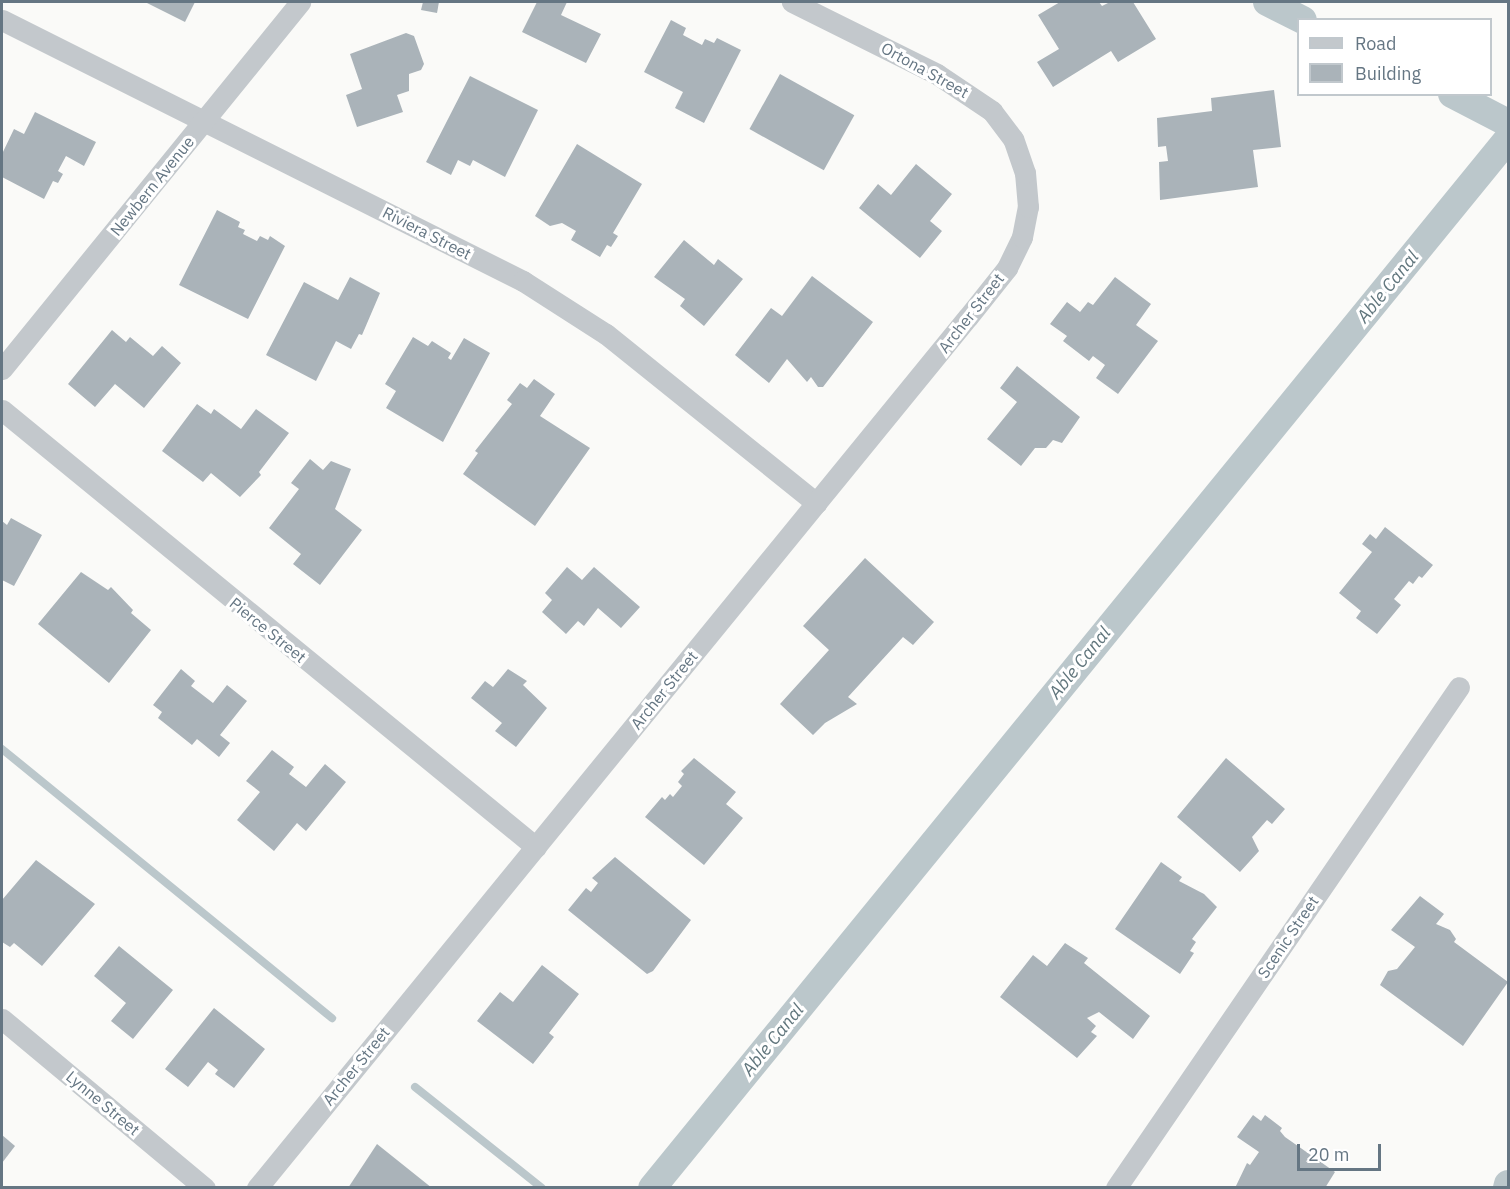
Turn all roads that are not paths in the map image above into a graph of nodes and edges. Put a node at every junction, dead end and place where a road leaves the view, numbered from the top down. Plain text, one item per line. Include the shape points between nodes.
1 (300, 2) edge
2 (792, 2) edge
3 (2, 20) edge
4 (205, 121) junction
5 (1025, 173) joint
6 (2, 369) edge
7 (2, 410) edge
8 (816, 503) junction
9 (1459, 687) dead end
10 (536, 847) junction
11 (2, 1019) edge
12 (204, 1188) edge
13 (257, 1188) edge
14 (1116, 1188) edge

1 - 4 street, Newbern Avenue
2 - 5 street, Ortona Street via 968,91 992,111 1013,139
3 - 4 street, Riviera Street
4 - 6 street, Newbern Avenue
4 - 8 street, Riviera Street via 523,281 606,334
5 - 8 street, Archer Street via 1028,207 1022,237 1007,268
7 - 10 street, Pierce Street
8 - 10 street, Archer Street
9 - 14 street, Scenic Street
10 - 13 street, Archer Street
11 - 12 street, Lynne Street

